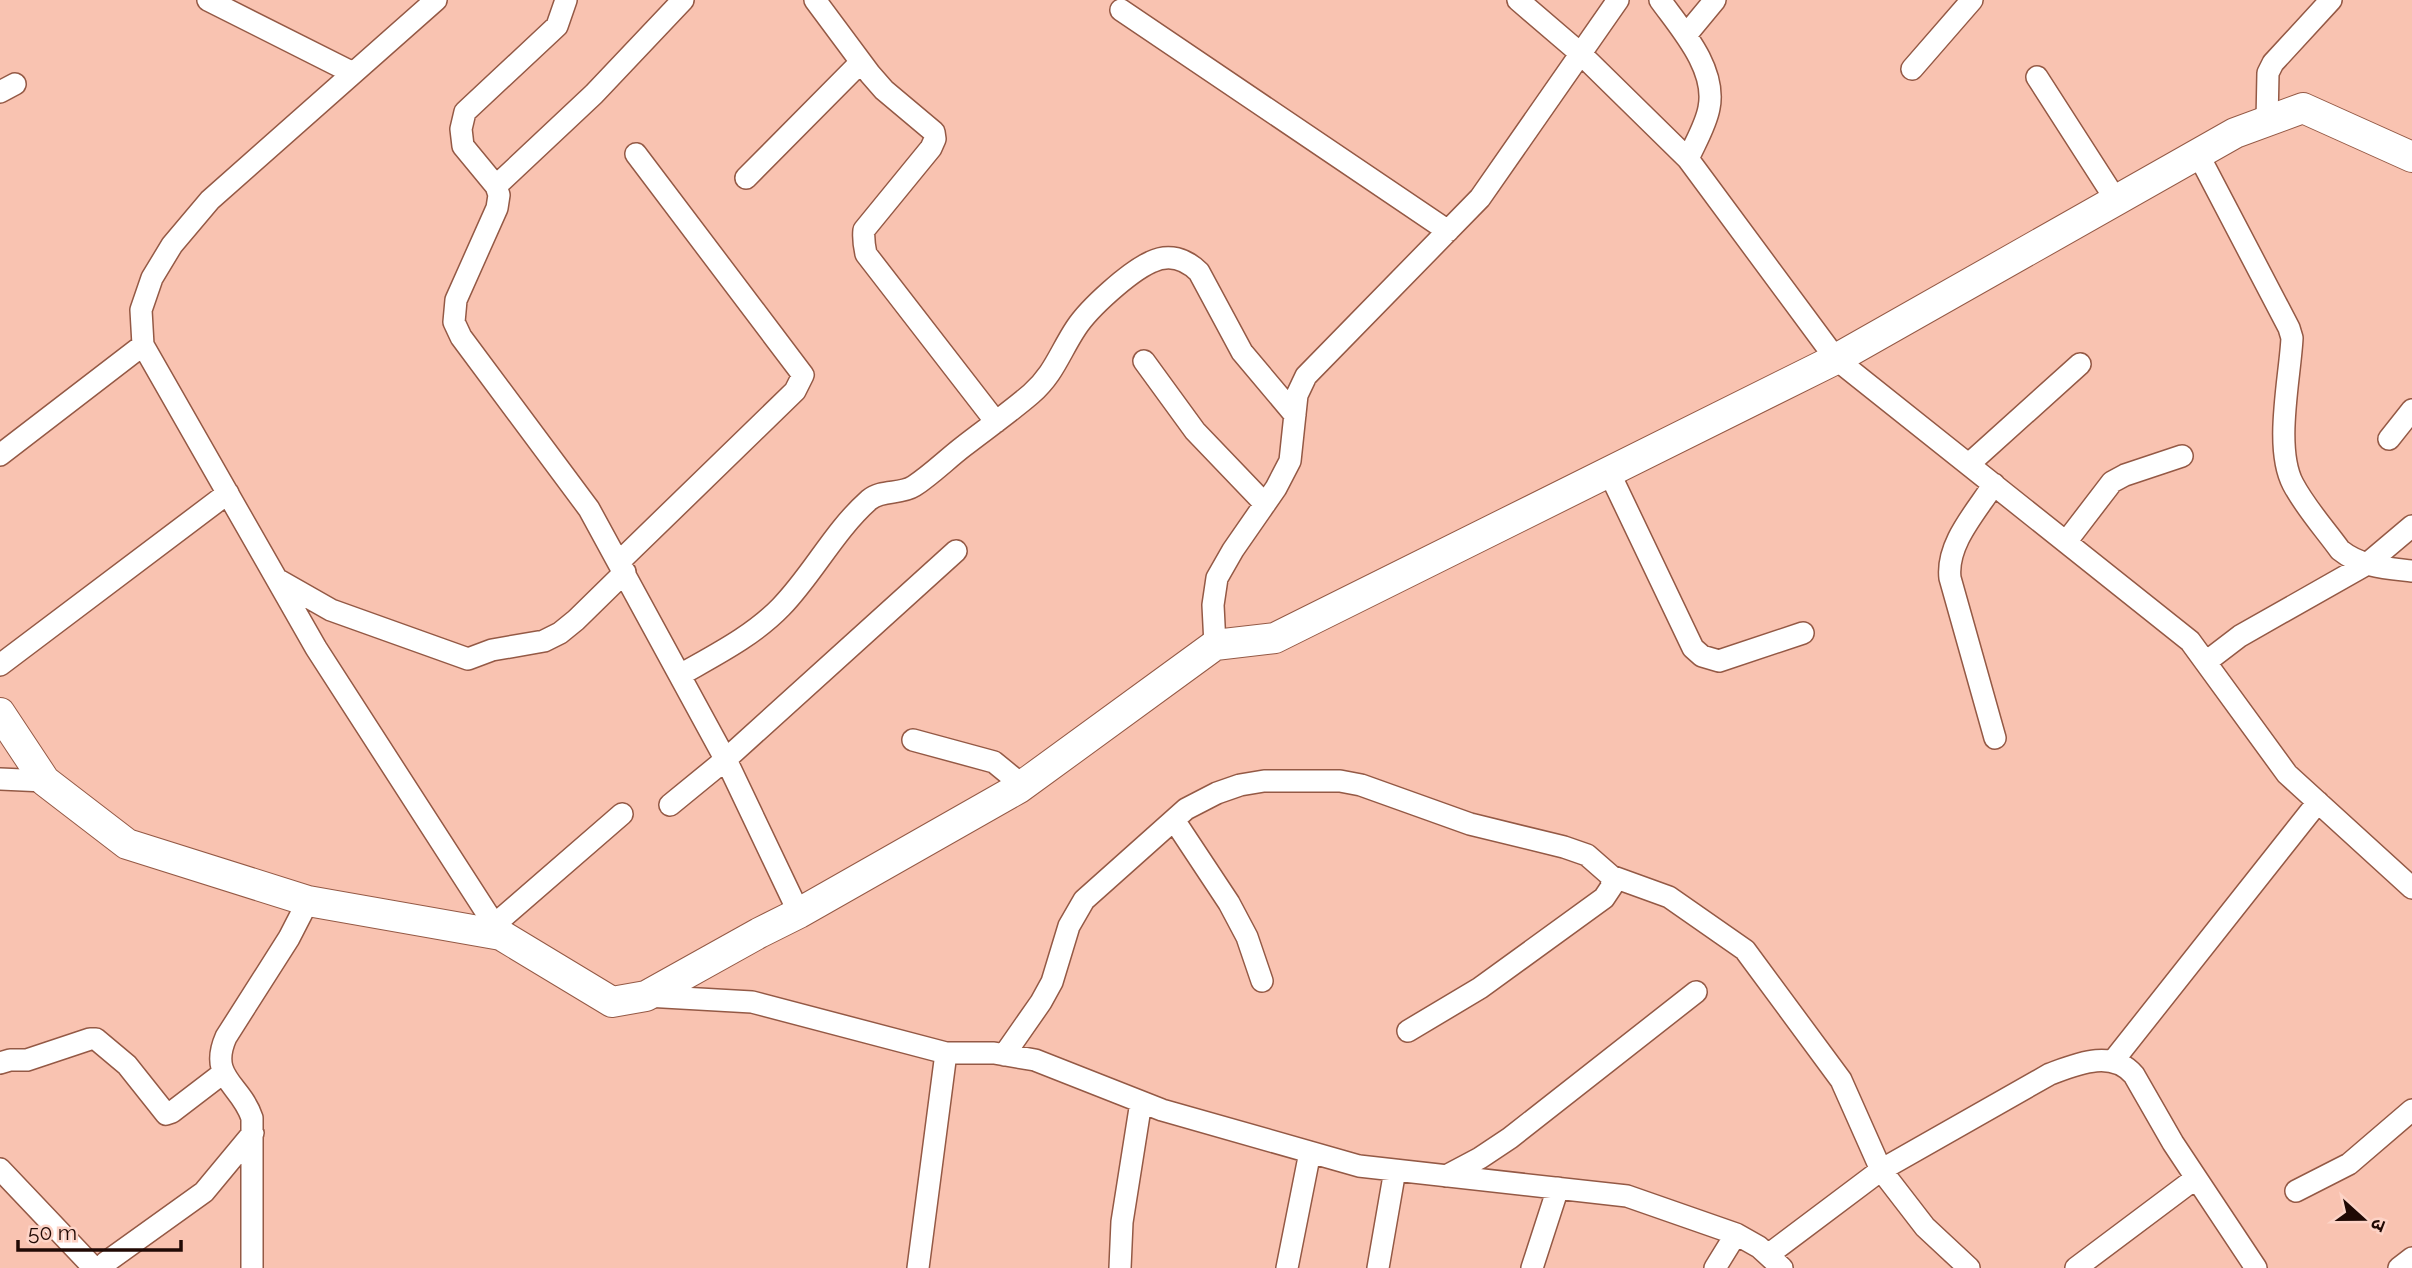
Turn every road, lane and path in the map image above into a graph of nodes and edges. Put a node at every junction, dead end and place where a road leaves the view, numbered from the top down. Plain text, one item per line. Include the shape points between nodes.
1 (208, 0) edge
2 (436, 0) edge
3 (566, 0) edge
4 (683, 0) edge
5 (816, 0) edge
6 (1518, 0) edge
7 (1618, 0) edge
8 (1660, 0) edge
9 (1716, 0) edge
10 (1972, 0) edge
11 (2331, 0) edge
12 (1121, 10) dead end
13 (1686, 35) junction
14 (1581, 54) junction
15 (861, 62) junction
16 (1912, 69) dead end
17 (353, 73) junction
18 (2037, 77) dead end
19 (2267, 121) junction
20 (636, 154) dead end
21 (2198, 154) junction
22 (2412, 157) edge
23 (1688, 159) junction
24 (746, 178) dead end
25 (496, 186) junction
26 (2116, 200) junction
27 (1448, 231) junction
28 (143, 345) junction
29 (1836, 359) junction
30 (1144, 361) dead end
31 (2080, 364) dead end
32 (2412, 411) edge
33 (1295, 415) junction
34 (996, 422) junction
35 (2389, 439) dead end
36 (0, 455) edge
37 (2182, 456) dead end
38 (1969, 464) junction
39 (1609, 472) junction
40 (1994, 484) junction
41 (228, 493) junction
42 (1265, 504) junction
43 (2412, 526) edge
44 (2066, 542) junction
45 (956, 551) dead end
46 (2367, 564) junction
47 (622, 567) junction
48 (2412, 571) edge
49 (277, 579) junction
50 (1804, 633) dead end
51 (1215, 645) junction
52 (2206, 662) junction
53 (0, 665) edge
54 (680, 675) junction
55 (0, 713) edge
56 (1995, 738) dead end
57 (913, 740) dead end
58 (725, 760) junction
59 (0, 779) edge
60 (45, 781) junction
61 (1022, 785) junction
62 (2318, 802) junction
63 (670, 805) dead end
64 (622, 814) dead end
65 (1174, 820) junction
66 (1611, 876) junction
67 (2412, 888) edge
68 (308, 901) junction
69 (799, 913) junction
70 (498, 930) junction
71 (1262, 981) dead end
72 (1696, 992) dead end
73 (646, 996) junction
74 (1408, 1031) dead end
75 (946, 1053) junction
76 (1004, 1055) junction
77 (2113, 1061) junction
78 (0, 1063) edge
79 (223, 1073) junction
80 (1141, 1102) junction
81 (2412, 1110) edge
82 (253, 1133) junction
83 (1310, 1152) junction
84 (0, 1169) edge
85 (1395, 1170) junction
86 (1881, 1170) junction
87 (1446, 1176) junction
88 (2196, 1178) junction
89 (1558, 1188) junction
90 (2296, 1191) dead end
91 (1736, 1234) junction
92 (2412, 1258) edge
93 (1775, 1261) edge
94 (93, 1268) edge
95 (104, 1268) edge
96 (252, 1268) edge
97 (918, 1268) edge
98 (1119, 1268) edge
99 (1287, 1268) edge
100 (1378, 1268) edge
101 (1532, 1268) edge
102 (1715, 1268) edge
103 (1969, 1268) edge
104 (2076, 1268) edge
105 (2256, 1268) edge
106 (2399, 1268) edge

1 - 17 street
2 - 17 street
3 - 25 street via 558,26 465,113 463,146
4 - 25 street via 594,94
5 - 15 street
6 - 14 street
7 - 14 street
8 - 13 street
9 - 13 street
10 - 16 street
11 - 19 street via 2273,64 2268,74
12 - 27 street
13 - 23 street via 1707,76 1709,107
14 - 23 street
14 - 27 street via 1480,198
15 - 24 street
15 - 34 street via 884,90 928,124 935,139 864,230 866,254
17 - 28 street via 210,200 172,246 152,278 141,310
18 - 26 street
19 - 21 street
19 - 22 street via 2303,108
20 - 47 street via 803,375 795,391
21 - 26 street
21 - 46 street via 2292,338 2285,428 2291,481 2340,550
23 - 29 street
25 - 47 street via 498,208 456,300 454,322 589,509
26 - 29 street
27 - 33 street via 1306,376 1297,395
28 - 36 street
28 - 41 street
29 - 38 street
29 - 39 street
30 - 42 street via 1195,431
31 - 38 street
32 - 35 street
33 - 34 street via 1242,352 1199,272 1190,263 1168,257 1149,262 1106,296 1075,330 1045,380
33 - 42 street via 1290,461
34 - 54 street via 912,487 870,499 782,607 737,642
37 - 44 street via 2112,482
38 - 40 street
39 - 50 street via 1693,648 1702,656 1719,660
39 - 51 street via 1275,638
40 - 44 street
40 - 56 street via 1956,542 1949,564
41 - 49 street
41 - 53 street
42 - 51 street via 1217,578
43 - 46 street
44 - 52 street via 2190,641
45 - 58 street
46 - 48 street
46 - 52 street via 2240,636
47 - 49 street via 559,633 544,641 468,659 331,610
47 - 54 street
49 - 70 street via 316,648
51 - 61 street
52 - 62 street via 2287,774
54 - 58 street
55 - 60 street
57 - 61 street via 994,762
58 - 63 street
58 - 69 street
59 - 60 street
60 - 68 street via 127,845
61 - 69 street
62 - 67 street
62 - 77 street
64 - 70 street
65 - 66 street via 1186,809 1240,785 1340,781 1376,788 1470,824 1563,846 1587,855
65 - 71 street via 1229,903
65 - 76 street via 1084,900 1069,926 1052,982
66 - 74 street via 1612,886 1604,898 1480,988
66 - 86 street via 1669,897 1745,950 1842,1080
68 - 70 street
68 - 79 street via 226,1037 220,1052
69 - 73 street
70 - 73 street via 612,1002
72 - 87 street via 1510,1138
73 - 75 street via 752,1002
75 - 76 street
75 - 97 street
76 - 80 street via 1035,1060
77 - 86 street via 2076,1064 2050,1074
77 - 88 street via 2134,1075
78 - 79 street via 27,1060 96,1039 127,1065 166,1114
79 - 82 street via 249,1108
80 - 83 street
80 - 98 street
81 - 90 street via 2349,1164
82 - 95 street via 204,1192
82 - 96 street
83 - 85 street via 1359,1166
83 - 99 street
84 - 94 street
85 - 87 street
85 - 100 street
86 - 93 street
86 - 103 street via 1925,1227
87 - 89 street
88 - 104 street
88 - 105 street
89 - 91 street via 1627,1196
89 - 101 street
91 - 93 street
91 - 102 street
92 - 106 street

